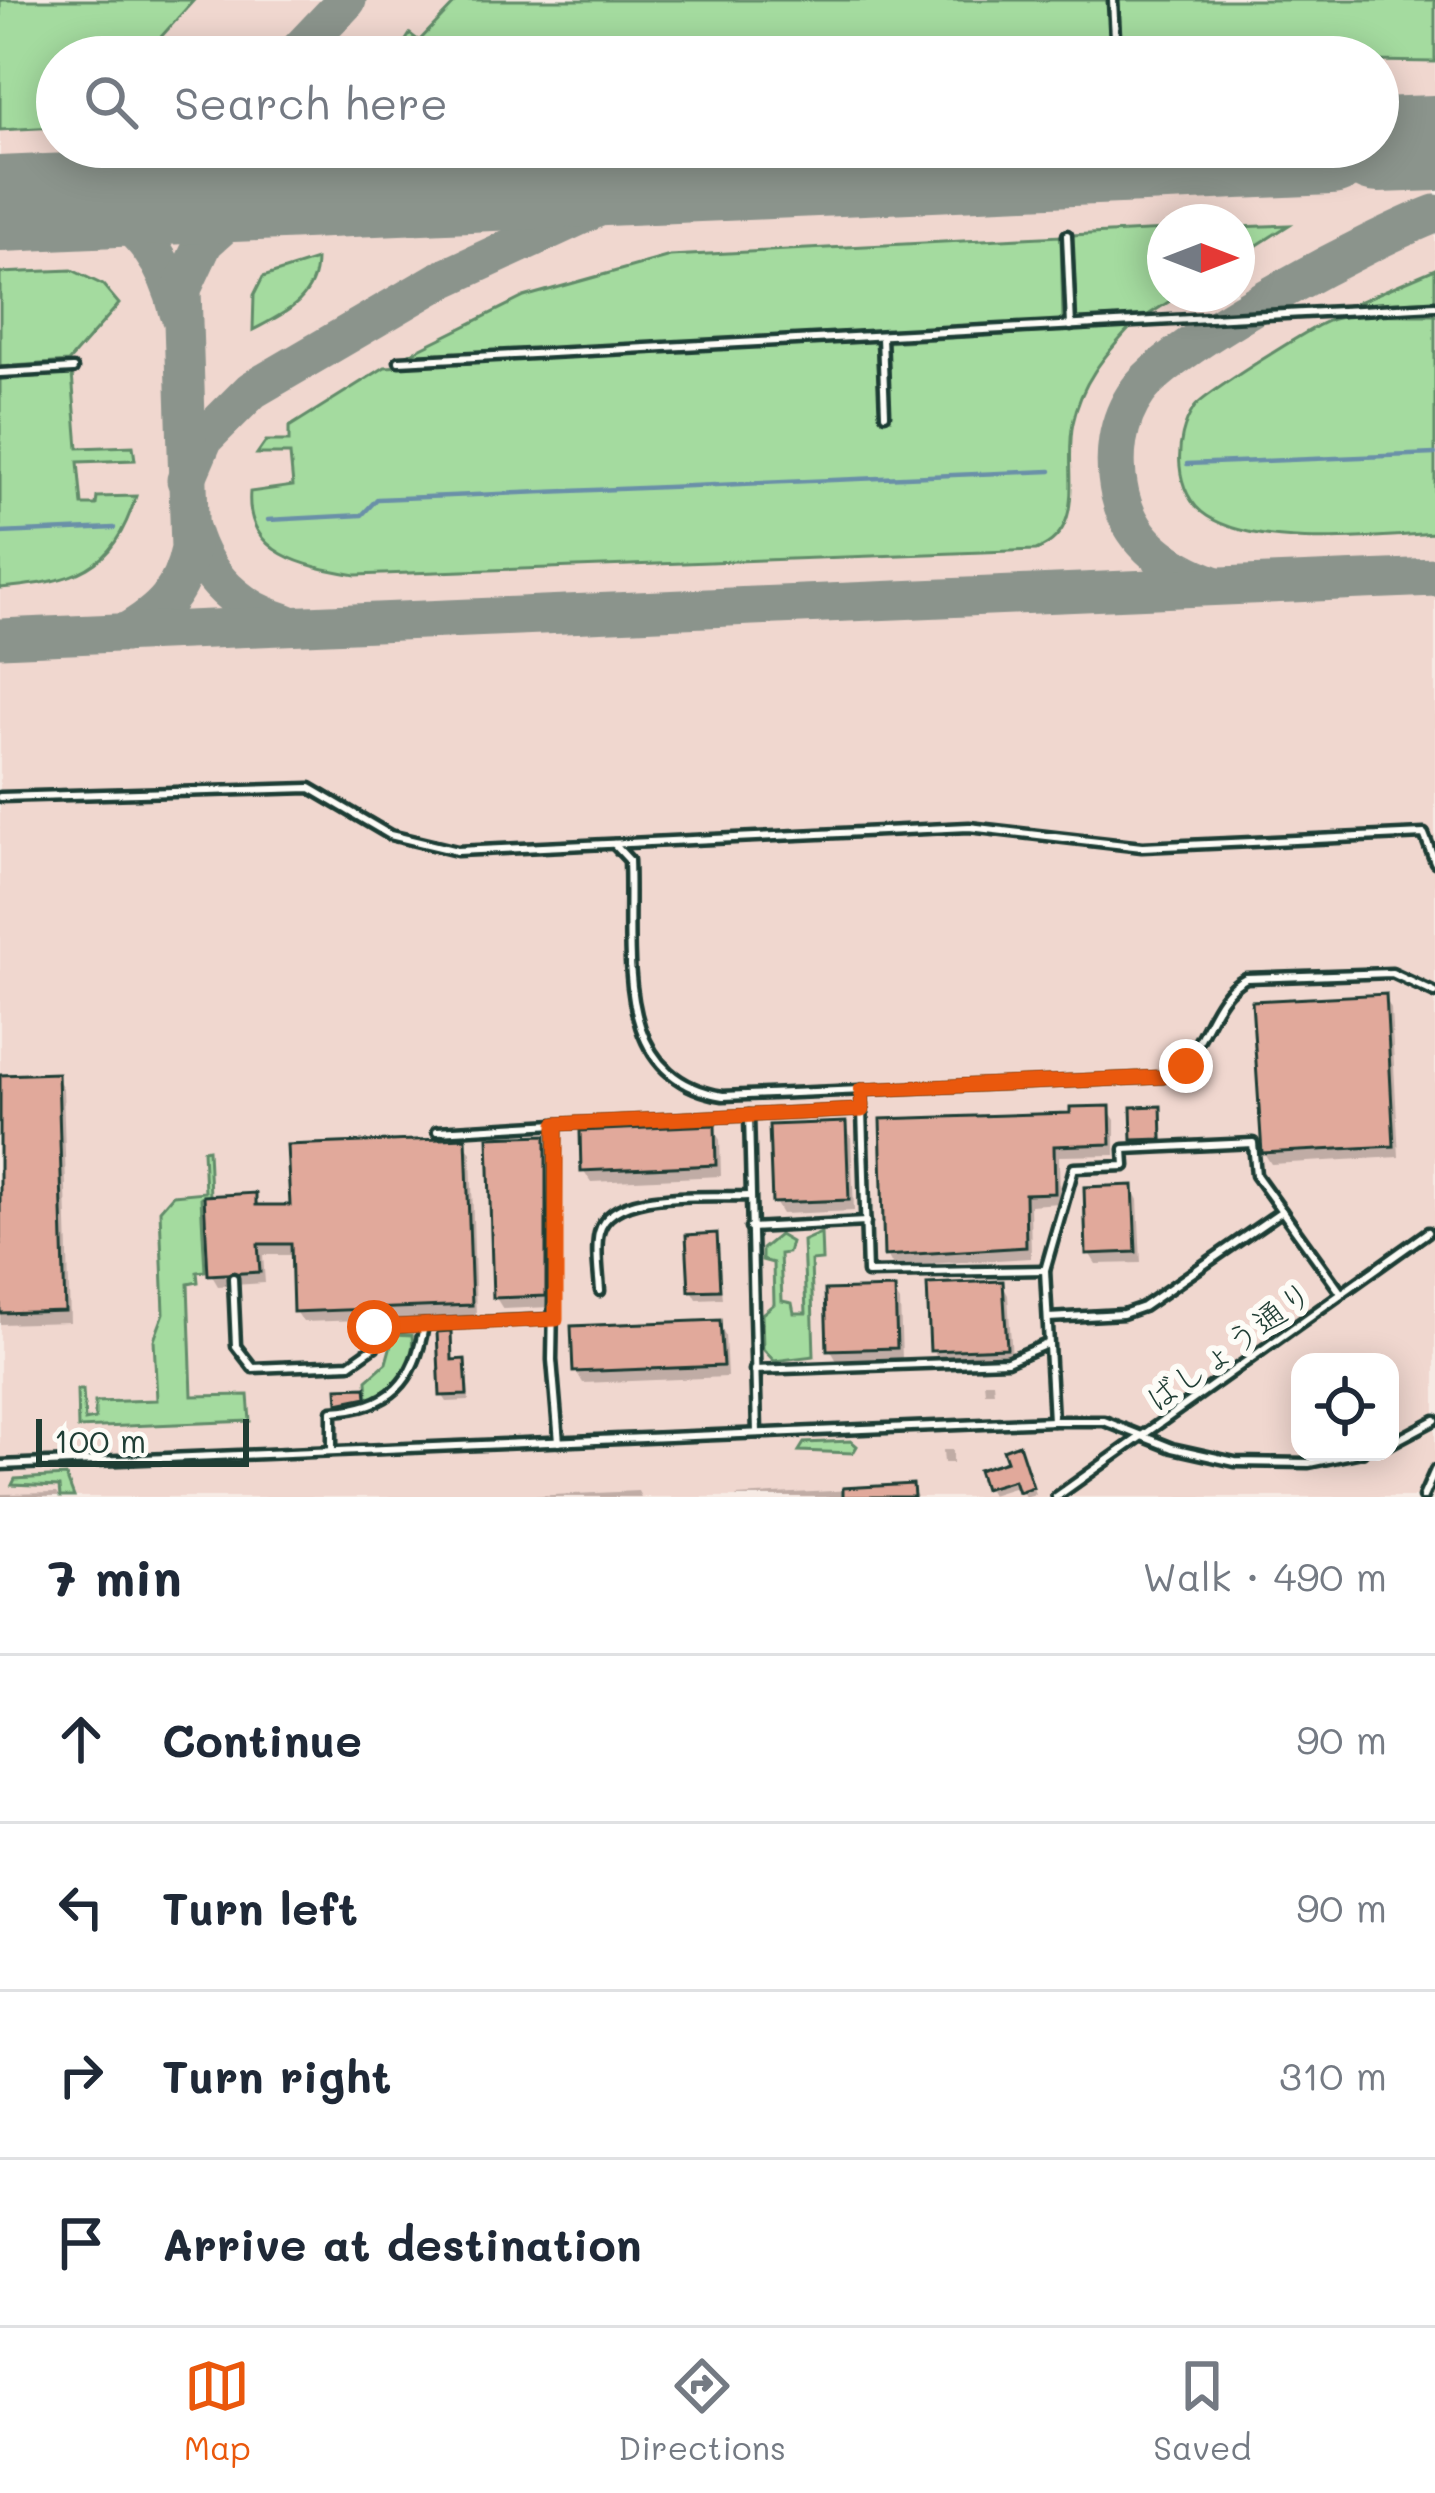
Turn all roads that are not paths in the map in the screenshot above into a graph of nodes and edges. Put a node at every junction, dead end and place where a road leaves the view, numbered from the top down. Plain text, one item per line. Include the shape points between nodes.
1 (1113, 0) edge
2 (1115, 36) edge
3 (1067, 235) dead end
4 (1435, 306) edge
5 (1071, 326) junction
6 (882, 337) junction
7 (399, 361) dead end
8 (73, 368) dead end
9 (0, 374) edge
10 (885, 414) dead end
11 (0, 796) edge
12 (613, 844) junction
13 (1435, 862) edge
14 (1435, 993) edge
15 (861, 1090) junction
16 (862, 1110) junction
17 (749, 1115) junction
18 (556, 1124) junction
19 (437, 1131) dead end
20 (749, 1196) junction
21 (1282, 1211) junction
22 (866, 1222) junction
23 (750, 1228) junction
24 (1428, 1232) dead end
25 (1046, 1270) junction
26 (233, 1278) dead end
27 (600, 1292) dead end
28 (1341, 1293) junction
29 (1048, 1318) junction
30 (552, 1319) junction
31 (424, 1324) junction
32 (1049, 1344) junction
33 (754, 1370) junction
34 (1053, 1421) junction
35 (1432, 1422) edge
36 (757, 1433) junction
37 (1145, 1434) junction
38 (1399, 1439) edge
39 (1435, 1439) edge
40 (559, 1442) junction
41 (332, 1451) junction
42 (1319, 1461) edge
43 (0, 1465) edge
44 (1435, 1470) edge
45 (1056, 1497) edge
46 (1424, 1497) edge

1 - 2 lane
3 - 5 lane
4 - 5 lane
5 - 6 lane
6 - 7 lane
6 - 10 lane
8 - 9 lane
11 - 12 lane via 289,786 327,794 390,835 434,849
12 - 13 lane via 969,827 1142,847 1424,835
12 - 15 lane via 629,860 638,1030 658,1068 690,1090 723,1096
14 - 15 lane via 1392,974 1246,978 1231,986 1186,1066 1163,1077
15 - 16 lane
16 - 17 lane
16 - 22 lane
17 - 18 lane
17 - 20 lane
18 - 19 lane
18 - 30 lane
20 - 23 lane
20 - 27 lane via 632,1201 608,1213 598,1234
21 - 25 lane via 1256,1174 1252,1143 1124,1149 1125,1166 1074,1168
21 - 28 lane
21 - 29 lane via 1143,1307
22 - 23 lane
22 - 25 lane via 868,1273
23 - 33 lane
24 - 28 lane, ばしょう通り
25 - 29 lane
26 - 31 lane via 236,1346 254,1368 350,1364 374,1347 374,1327
28 - 37 lane, ばしょう通り
29 - 32 lane
30 - 31 lane
30 - 40 lane
31 - 41 lane via 411,1372 395,1394 374,1406 332,1411
32 - 33 lane via 1007,1361
32 - 34 lane
33 - 36 lane
34 - 36 lane
34 - 37 lane via 1104,1421
35 - 38 lane
35 - 39 lane
36 - 40 lane
37 - 42 lane via 1234,1462
37 - 45 lane, ばしょう通り
40 - 41 lane
41 - 43 lane
44 - 46 lane

